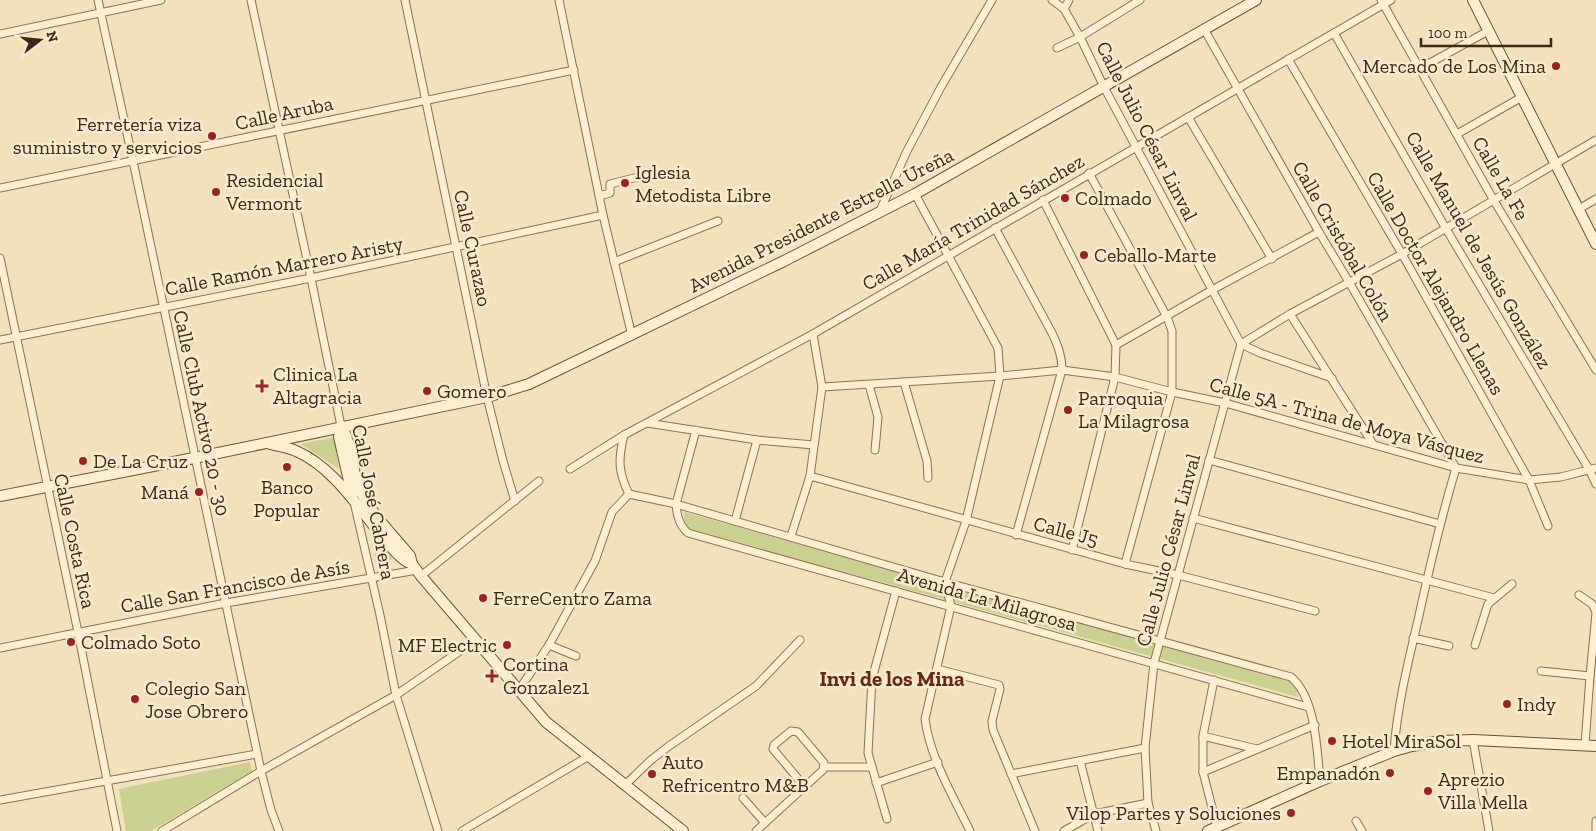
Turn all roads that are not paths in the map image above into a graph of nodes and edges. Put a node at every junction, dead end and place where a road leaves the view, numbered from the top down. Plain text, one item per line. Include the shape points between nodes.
1 (98, 0) edge
2 (161, 0) edge
3 (251, 0) edge
4 (405, 0) edge
5 (559, 0) edge
6 (992, 0) edge
7 (1052, 0) edge
8 (1069, 0) edge
9 (1140, 0) edge
10 (1256, 0) edge
11 (1391, 0) edge
12 (1473, 0) edge
13 (1382, 2) edge
14 (1064, 9) junction
15 (100, 12) junction
16 (1204, 30) junction
17 (1488, 30) junction
18 (1334, 33) junction
19 (0, 34) edge
20 (1080, 37) junction
21 (1057, 48) dead end
22 (1288, 59) junction
23 (1419, 69) junction
24 (574, 70) junction
25 (1104, 87) junction
26 (1237, 89) junction
27 (1522, 96) junction
28 (426, 100) junction
29 (1188, 117) junction
30 (279, 131) junction
31 (1457, 134) junction
32 (1596, 140) edge
33 (1137, 146) junction
34 (133, 161) junction
35 (1556, 163) junction
36 (650, 174) dead end
37 (1089, 174) junction
38 (0, 188) edge
39 (915, 194) junction
40 (599, 196) junction
41 (1494, 199) junction
42 (1596, 199) edge
43 (1043, 200) junction
44 (1579, 209) junction
45 (879, 213) junction
46 (603, 215) junction
47 (718, 221) dead end
48 (1445, 227) junction
49 (995, 228) junction
50 (1319, 232) junction
51 (1596, 244) edge
52 (457, 247) junction
53 (1402, 254) junction
54 (948, 255) junction
55 (0, 258) edge
56 (1272, 259) junction
57 (614, 262) junction
58 (311, 278) junction
59 (1349, 282) junction
60 (1212, 290) junction
61 (164, 307) junction
62 (1290, 314) junction
63 (1167, 317) junction
64 (814, 334) junction
65 (632, 336) junction
66 (16, 337) junction
67 (0, 340) edge
68 (1241, 344) junction
69 (1116, 346) junction
70 (1062, 370) junction
71 (1596, 370) edge
72 (1000, 376) junction
73 (1116, 377) junction
74 (1332, 378) junction
75 (904, 382) junction
76 (869, 384) junction
77 (822, 388) junction
78 (1172, 392) junction
79 (487, 397) junction
80 (1224, 403) junction
81 (646, 423) junction
82 (341, 426) junction
83 (696, 430) junction
84 (624, 435) junction
85 (757, 440) junction
86 (266, 443) junction
87 (1374, 444) junction
88 (814, 445) junction
89 (875, 450) dead end
90 (194, 458) junction
91 (1209, 460) junction
92 (1456, 468) junction
93 (570, 469) dead end
94 (1593, 469) edge
95 (810, 476) junction
96 (928, 478) dead end
97 (1529, 480) junction
98 (540, 481) dead end
99 (1596, 484) edge
100 (47, 486) junction
101 (629, 494) junction
102 (0, 496) edge
103 (515, 501) junction
104 (353, 502) junction
105 (676, 504) junction
106 (1193, 518) junction
107 (735, 521) junction
108 (966, 521) junction
109 (1440, 524) junction
110 (1548, 526) dead end
111 (1016, 535) junction
112 (791, 536) junction
113 (1072, 550) junction
114 (1125, 564) junction
115 (417, 570) junction
116 (1178, 575) junction
117 (371, 578) junction
118 (1426, 581) junction
119 (945, 582) junction
120 (1512, 584) dead end
121 (896, 591) junction
122 (1578, 595) dead end
123 (1494, 598) junction
124 (226, 603) junction
125 (951, 606) junction
126 (1315, 611) dead end
127 (1596, 613) edge
128 (78, 632) junction
129 (1414, 638) junction
130 (476, 640) junction
131 (800, 640) dead end
132 (1161, 640) junction
133 (549, 645) junction
134 (1475, 645) dead end
135 (1450, 646) dead end
136 (0, 648) edge
137 (576, 656) dead end
138 (1154, 663) junction
139 (937, 669) junction
140 (1541, 671) dead end
141 (1590, 676) junction
142 (1214, 680) junction
143 (519, 690) junction
144 (396, 695) junction
145 (1308, 707) junction
146 (1315, 725) junction
147 (1203, 736) junction
148 (1473, 740) junction
149 (1585, 745) junction
150 (1596, 746) edge
151 (1145, 748) junction
152 (1257, 749) junction
153 (1394, 751) junction
154 (257, 754) junction
155 (590, 756) junction
156 (1080, 761) junction
157 (938, 762) junction
158 (824, 767) junction
159 (872, 767) junction
160 (261, 771) junction
161 (1203, 772) junction
162 (1011, 774) junction
163 (108, 781) junction
164 (1320, 781) junction
165 (876, 783) junction
166 (625, 785) junction
167 (805, 787) junction
168 (743, 798) dead end
169 (0, 800) edge
170 (1148, 803) junction
171 (1094, 814) junction
172 (887, 818) dead end
173 (1356, 821) dead end
174 (1596, 821) edge
175 (765, 823) junction
176 (1219, 828) edge
177 (117, 831) edge
178 (162, 831) edge
179 (279, 831) edge
180 (438, 831) edge
181 (462, 831) edge
182 (683, 831) edge
183 (756, 831) edge
184 (970, 831) edge
185 (1035, 831) edge
186 (1064, 831) edge
187 (1098, 831) edge
188 (1156, 831) edge
189 (1362, 831) edge
190 (1490, 831) edge
191 (1596, 831) edge

1 - 15 street, Calle Club Activo 20 - 30
2 - 15 street
3 - 30 street, Calle José Cabrera
4 - 28 street, Calle Curazao
5 - 24 street
6 - 45 street via 907,151
7 - 14 street, Calle Julio César Linval
8 - 14 street
9 - 20 street
10 - 16 main road, Avenida Presidente Estrella Ureña
11 - 13 street, Calle María Trinidad Sánchez
12 - 17 main road
13 - 18 street, Calle María Trinidad Sánchez
13 - 23 street, Calle La Fe
14 - 20 street, Calle Julio César Linval
15 - 19 street
15 - 34 street, Calle Club Activo 20 - 30
16 - 25 main road, Avenida Presidente Estrella Ureña
16 - 26 street, Calle Cristóbal Colón
17 - 23 street
17 - 27 main road
18 - 22 street, Calle María Trinidad Sánchez
18 - 48 street, Calle Manuel de Jesús González
20 - 21 street
20 - 25 street, Calle Julio César Linval
22 - 26 street, Calle María Trinidad Sánchez
22 - 53 street, Calle Doctor Alejandro Llenas
23 - 31 street, Calle La Fe
24 - 28 street, Calle Aruba
24 - 40 street
25 - 33 street, Calle Julio César Linval
25 - 39 main road, Avenida Presidente Estrella Ureña
26 - 29 street, Calle María Trinidad Sánchez
26 - 50 street, Calle Cristóbal Colón
27 - 31 street
27 - 35 main road
28 - 30 street, Calle Aruba
28 - 52 street, Calle Curazao
29 - 33 street, Calle María Trinidad Sánchez
29 - 56 street
30 - 34 street, Calle Aruba
30 - 58 street, Calle José Cabrera
31 - 41 street, Calle La Fe
32 - 35 street
33 - 37 street, Calle María Trinidad Sánchez
33 - 60 street, Calle Julio César Linval
34 - 38 street, Calle Aruba
34 - 61 street, Calle Club Activo 20 - 30
35 - 41 street
35 - 44 main road
36 - 40 street via 610,184 610,193
37 - 43 street, Calle María Trinidad Sánchez
37 - 63 street
39 - 45 main road, Avenida Presidente Estrella Ureña
39 - 54 street
40 - 46 street
41 - 48 street
41 - 71 street, Calle La Fe
42 - 44 street
43 - 49 street, Calle María Trinidad Sánchez
43 - 69 street
44 - 51 main road
45 - 65 main road, Avenida Presidente Estrella Ureña
46 - 52 street, Calle Ramón Marrero Aristy
46 - 57 street
47 - 57 street
48 - 53 street
48 - 94 street, Calle Manuel de Jesús González
49 - 54 street, Calle María Trinidad Sánchez
49 - 70 street via 1056,341
50 - 56 street
50 - 59 street, Calle Cristóbal Colón
52 - 58 street, Calle Ramón Marrero Aristy
52 - 79 street, Calle Curazao
53 - 59 street
53 - 97 street, Calle Doctor Alejandro Llenas
54 - 64 street, Calle María Trinidad Sánchez
54 - 72 street via 998,348
55 - 66 street, Calle Costa Rica
56 - 60 street
57 - 65 street
58 - 61 street, Calle Ramón Marrero Aristy
58 - 82 street, Calle José Cabrera
59 - 62 street
59 - 92 street, Calle Cristóbal Colón
60 - 63 street
60 - 68 street, Calle Julio César Linval
61 - 66 street, Calle Ramón Marrero Aristy
61 - 90 street, Calle Club Activo 20 - 30
62 - 68 street
62 - 74 street
63 - 69 street
63 - 78 street via 1172,331
64 - 77 street
64 - 81 street, Calle María Trinidad Sánchez
65 - 79 main road, Avenida Presidente Estrella Ureña via 529,384
66 - 67 street, Calle Ramón Marrero Aristy
66 - 100 street, Calle Costa Rica
68 - 74 street
68 - 80 street, Calle Julio César Linval
69 - 73 street
70 - 72 street, Calle 5A - Trina de Moya Vásquez
70 - 73 street, Calle 5A - Trina de Moya Vásquez
70 - 111 street
72 - 75 street, Calle 5A - Trina de Moya Vásquez
72 - 108 street
73 - 78 street, Calle 5A - Trina de Moya Vásquez
73 - 113 street
74 - 87 street
75 - 76 street, Calle 5A - Trina de Moya Vásquez
75 - 96 street via 927,461
76 - 77 street, Calle 5A - Trina de Moya Vásquez
76 - 89 street via 878,417
77 - 88 street
78 - 80 street, Calle 5A - Trina de Moya Vásquez
78 - 114 street
79 - 82 main road, Avenida Presidente Estrella Ureña
79 - 103 street, Calle Curazao
80 - 87 street, Calle 5A - Trina de Moya Vásquez
80 - 91 street, Calle Julio César Linval
81 - 83 street
81 - 84 street, Calle María Trinidad Sánchez
82 - 86 main road, Avenida Presidente Estrella Ureña
82 - 104 main road, Calle José Cabrera via 339,438
82 - 115 main road via 346,434 359,488
83 - 85 street
83 - 105 street
84 - 93 street, Calle María Trinidad Sánchez
84 - 101 street via 620,471
85 - 88 street
85 - 107 street
86 - 90 main road, Avenida Presidente Estrella Ureña
86 - 104 main road via 295,450 310,458 330,473
87 - 92 street, Calle 5A - Trina de Moya Vásquez
88 - 95 street
90 - 100 main road, Avenida Presidente Estrella Ureña
90 - 124 street, Calle Club Activo 20 - 30
91 - 106 street, Calle Julio César Linval
91 - 109 street
92 - 97 street, Calle 5A - Trina de Moya Vásquez
92 - 109 street
94 - 97 street, Calle 5A - Trina de Moya Vásquez
94 - 99 street, Calle Manuel de Jesús González
95 - 108 street, Calle J5
95 - 112 street
97 - 110 street, Calle Doctor Alejandro Llenas
98 - 103 street
100 - 102 main road, Avenida Presidente Estrella Ureña
100 - 128 street, Calle Costa Rica
101 - 105 street, Avenida La Milagrosa
101 - 133 street via 612,512 595,561
103 - 115 street
104 - 115 main road via 394,550
104 - 117 street, Calle José Cabrera
105 - 107 street, Avenida La Milagrosa
105 - 121 street, Avenida La Milagrosa via 680,524 688,533
106 - 116 street, Calle Julio César Linval
106 - 118 street
107 - 112 street, Avenida La Milagrosa
108 - 111 street, Calle J5
108 - 119 street
109 - 118 street
111 - 113 street, Calle J5
112 - 119 street, Avenida La Milagrosa
113 - 114 street, Calle J5
114 - 116 street, Calle J5
115 - 117 street, Calle San Francisco de Asís
115 - 130 main road
116 - 126 street, Calle J5
116 - 132 street, Calle Julio César Linval
117 - 124 street, Calle San Francisco de Asís
117 - 144 street, Calle José Cabrera
118 - 123 street
118 - 129 street
119 - 125 street
119 - 132 street, Avenida La Milagrosa
120 - 123 street
121 - 125 street, Avenida La Milagrosa
121 - 159 street via 872,679 868,754
122 - 127 street via 1592,604
123 - 134 street via 1488,604
124 - 128 street, Calle San Francisco de Asís
124 - 154 street, Calle Club Activo 20 - 30
125 - 138 street, Avenida La Milagrosa
125 - 139 street
127 - 141 street
128 - 136 street, Calle San Francisco de Asís
128 - 163 street, Calle Costa Rica
129 - 135 street
129 - 153 street via 1396,722
130 - 143 main road
130 - 144 street
131 - 166 street via 756,686 657,755
132 - 138 street, Calle Julio César Linval
132 - 145 street, Avenida La Milagrosa via 1291,677 1299,684
133 - 137 street
133 - 143 street
138 - 142 street, Avenida La Milagrosa
138 - 151 street, Calle Julio César Linval
139 - 157 street via 925,719
139 - 162 street via 999,685 992,726
140 - 141 street
141 - 149 street
142 - 145 street, Avenida La Milagrosa
142 - 147 street
143 - 155 main road via 546,722
144 - 160 street
144 - 180 street, Calle José Cabrera
145 - 146 street, Avenida La Milagrosa
146 - 152 street
146 - 164 street, Avenida La Milagrosa
147 - 152 street
147 - 161 street
148 - 149 main road
148 - 153 main road via 1440,741
148 - 190 street
149 - 150 main road
151 - 156 street
151 - 170 street, Calle Julio César Linval
152 - 161 street
153 - 164 main road
154 - 160 street, Calle Club Activo 20 - 30
154 - 163 street
155 - 166 main road
155 - 181 street
156 - 162 street
156 - 171 street
157 - 165 street
157 - 184 street
158 - 159 street
158 - 167 street
158 - 167 street via 798,732 791,731 774,745 773,749
159 - 165 street
160 - 178 street
160 - 179 street, Calle Club Activo 20 - 30
161 - 176 street
162 - 185 street
163 - 169 street
163 - 177 street, Calle Costa Rica
164 - 176 main road
165 - 172 street
166 - 182 main road
167 - 175 street
168 - 175 street
170 - 171 street
170 - 188 street, Calle Julio César Linval
171 - 186 street
171 - 187 street
173 - 189 street
174 - 191 street
175 - 183 street

